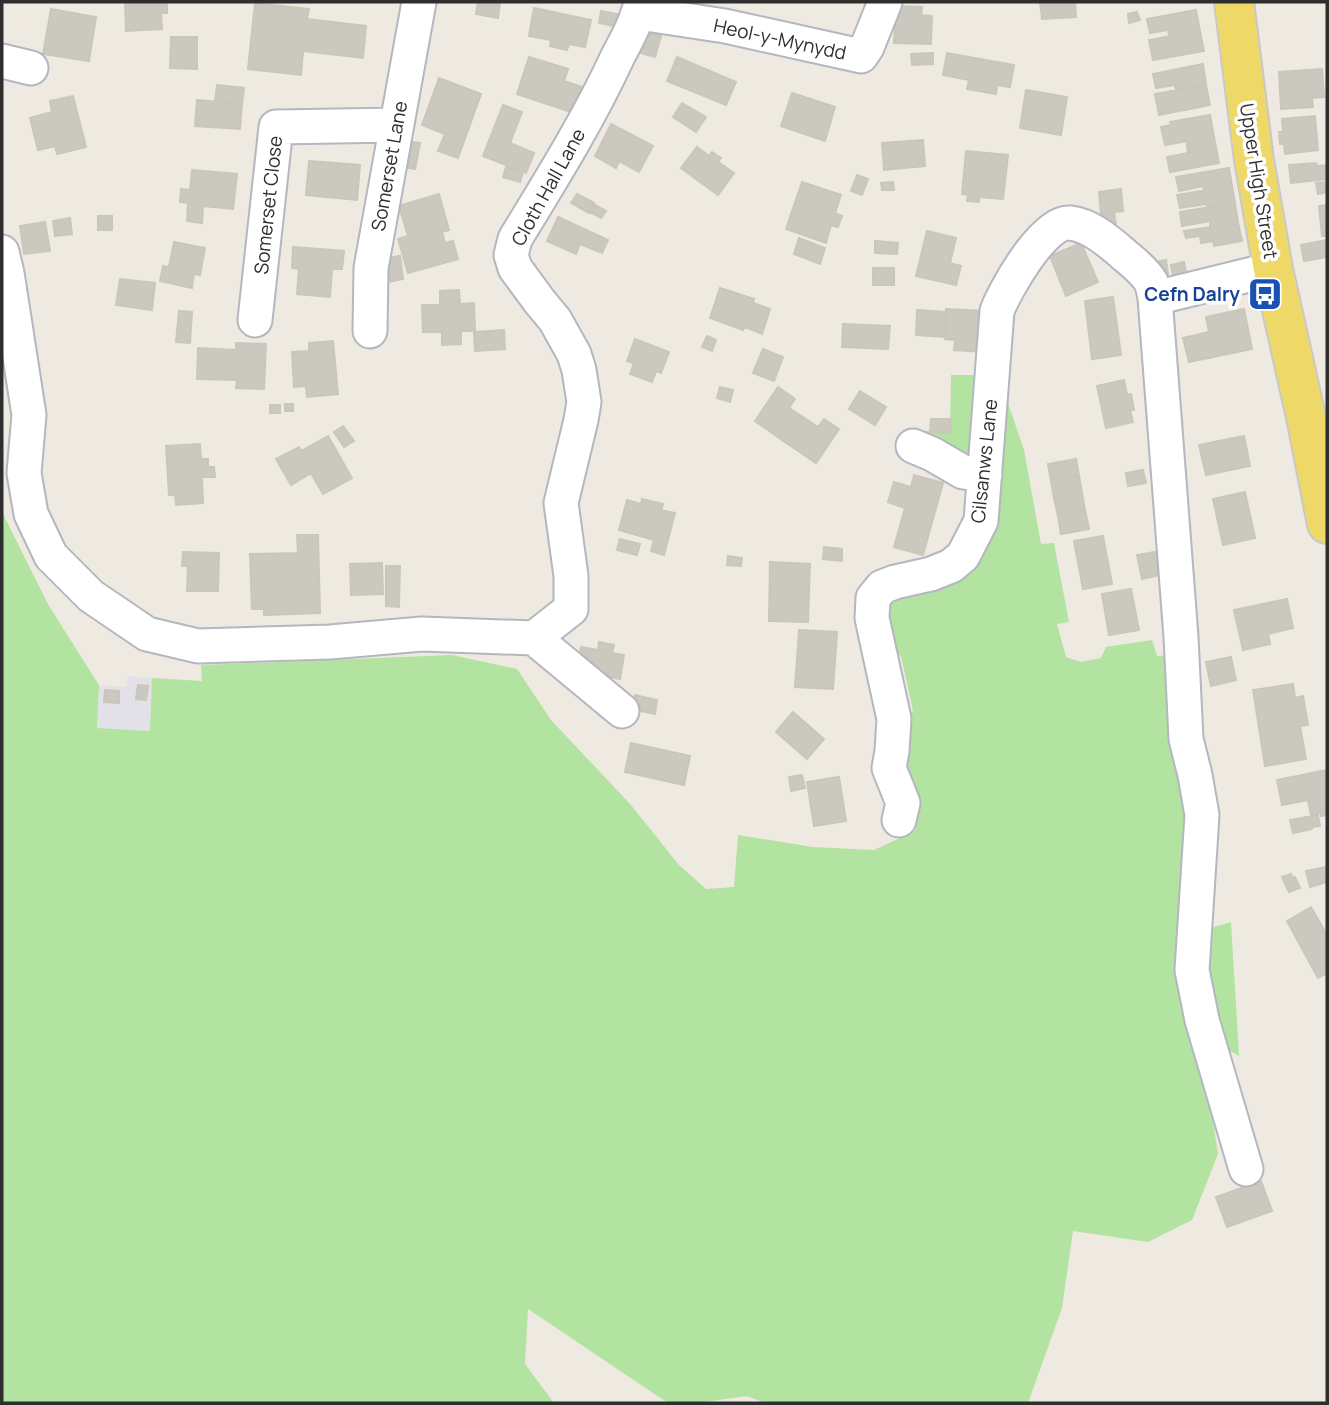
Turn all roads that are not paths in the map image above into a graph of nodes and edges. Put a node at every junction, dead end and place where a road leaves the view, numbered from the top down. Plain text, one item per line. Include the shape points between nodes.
1 (419, 2) edge
2 (885, 2) edge
3 (1234, 2) edge
4 (640, 7) edge
5 (397, 125) junction
6 (2, 251) edge
7 (1273, 270) junction
8 (1155, 298) junction
9 (255, 320) dead end
10 (370, 331) dead end
11 (912, 446) dead end
12 (985, 475) junction
13 (1327, 524) edge
14 (534, 638) junction
15 (622, 711) dead end
16 (899, 820) dead end
17 (1246, 1169) dead end

1 - 5 street, Somerset Lane
2 - 4 street, Heol-y-Mynydd via 861,56
3 - 7 main road, Upper High Street
4 - 14 street, Cloth Hall Lane via 613,69 515,239 511,255 515,268 555,320 574,354 584,402 561,503 571,576 570,609
5 - 9 street, Somerset Close via 276,127
5 - 10 street, Somerset Lane via 371,268
6 - 14 street via 29,415 24,472 31,514 51,556 91,596 147,634 198,646 422,634
7 - 8 street
7 - 13 main road, Upper High Street
8 - 12 street, Cilsanws Lane via 1152,283 1139,267 1098,234 1069,223 1049,232 1010,283 997,311
8 - 17 street, Cilsanws Lane via 1186,738 1202,815 1192,970
11 - 12 street via 963,472
12 - 16 street, Cilsanws Lane via 981,521 963,556 931,574 882,587 873,598 872,618 894,719 889,768 903,803
14 - 15 street

